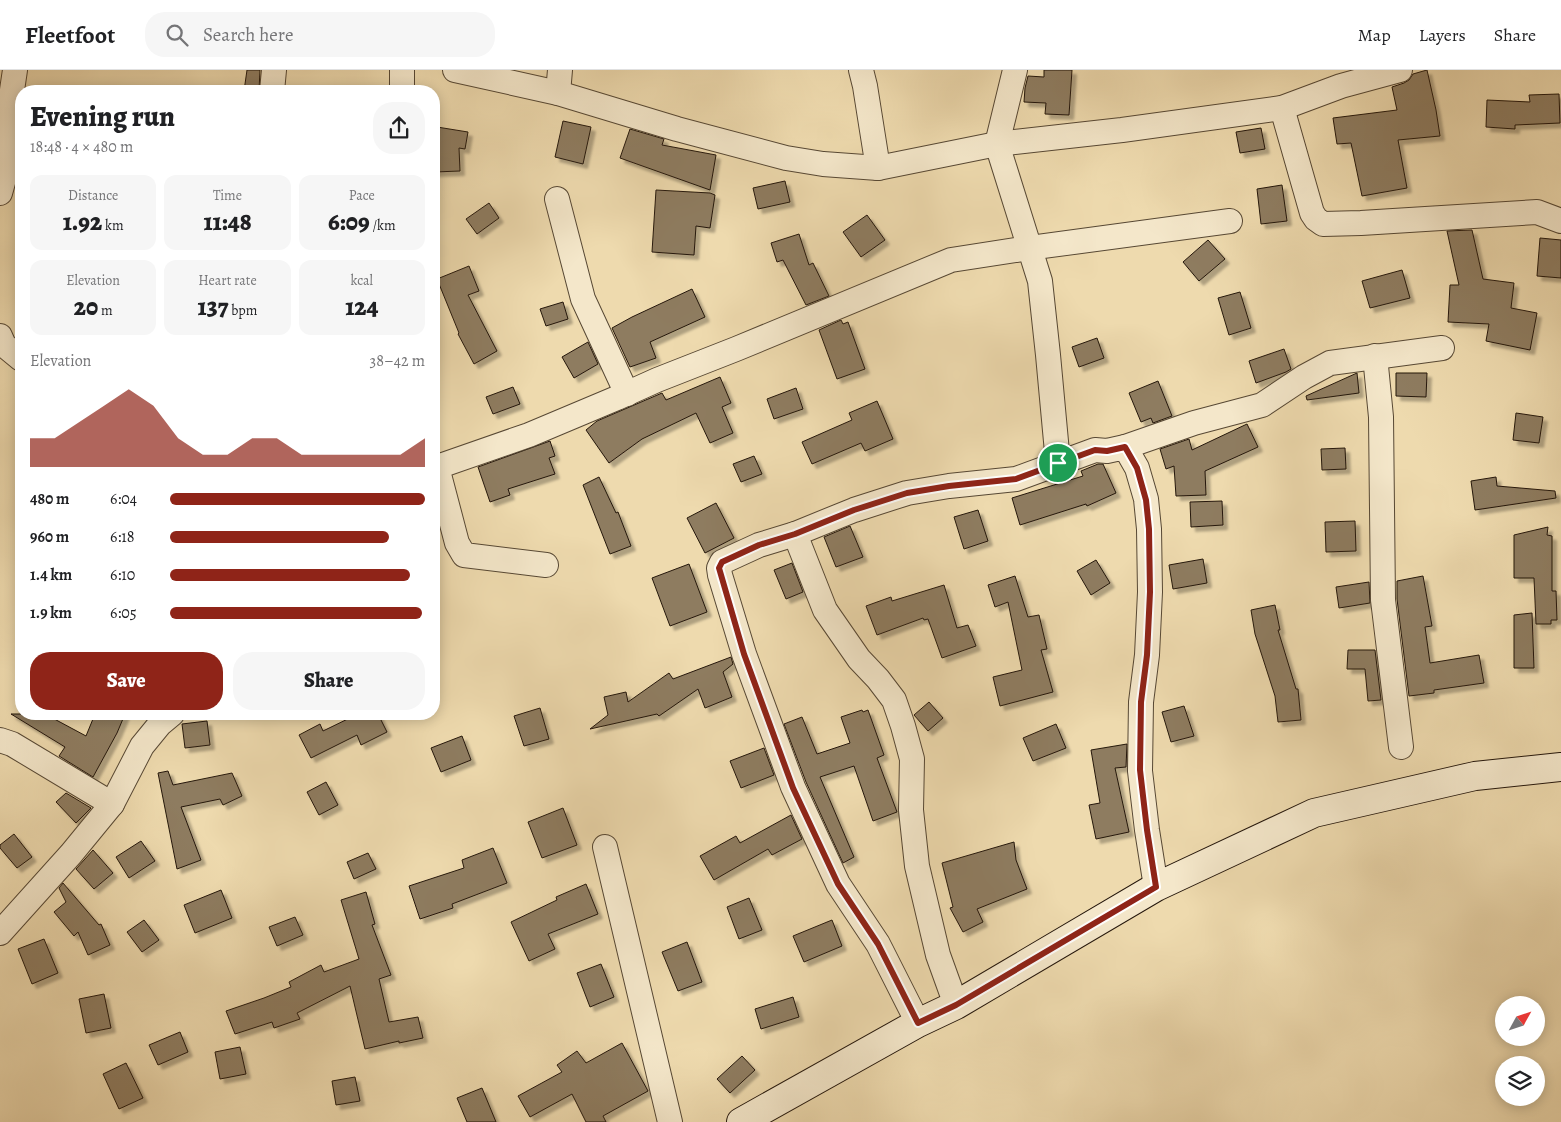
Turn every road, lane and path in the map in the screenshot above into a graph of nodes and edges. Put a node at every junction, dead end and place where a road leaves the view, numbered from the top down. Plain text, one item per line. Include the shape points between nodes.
1 (14, 70) edge
2 (274, 70) edge
3 (402, 70) edge
4 (455, 70) edge
5 (560, 70) edge
6 (861, 70) edge
7 (1015, 70) edge
8 (1400, 70) edge
9 (273, 85) edge
10 (402, 85) edge
11 (558, 93) junction
12 (1282, 108) junction
13 (998, 144) junction
14 (878, 168) junction
15 (0, 193) edge
16 (557, 199) dead end
17 (1230, 221) dead end
18 (1561, 221) edge
19 (1029, 248) junction
20 (0, 336) edge
21 (1442, 348) dead end
22 (15, 355) edge
23 (1376, 356) junction
24 (627, 394) junction
25 (1125, 447) junction
26 (1058, 463) junction
27 (440, 466) edge
28 (440, 481) edge
29 (795, 534) junction
30 (546, 565) dead end
31 (165, 720) edge
32 (0, 740) edge
33 (1401, 747) dead end
34 (1561, 767) edge
35 (112, 804) junction
36 (605, 847) dead end
37 (1156, 887) junction
38 (0, 933) edge
39 (956, 1005) junction
40 (918, 1023) junction
41 (670, 1122) edge
42 (741, 1122) edge

1 - 15 street via 7,168
2 - 9 street
3 - 10 street
4 - 11 street
5 - 11 street
6 - 14 street
7 - 13 street
8 - 12 street via 1341,86
11 - 14 street via 786,158
12 - 13 street
12 - 18 street via 1312,213 1323,224 1536,212
13 - 14 street
13 - 19 street
16 - 24 street via 583,299
17 - 19 street
19 - 24 street via 951,260
19 - 26 street via 1040,280
20 - 22 street via 4,345
21 - 23 street
23 - 25 street via 1330,363 1262,405 1194,423
23 - 33 street via 1381,417 1384,600
24 - 27 street via 529,435
25 - 26 street via 1095,450
25 - 37 street via 1137,468 1146,500 1149,529 1150,592 1141,702 1140,770
26 - 29 street via 1016,479 907,493
28 - 30 street via 457,543 464,555
29 - 39 street via 825,610 894,700 903,726 912,759 911,810 917,866 938,954
29 - 40 street via 759,545 722,562 720,575 744,654 793,788 838,884 878,944
31 - 35 street via 142,746
32 - 35 street
34 - 37 main road via 1475,776 1314,813
35 - 38 street
36 - 41 street
37 - 39 main road
39 - 40 main road
40 - 42 main road

